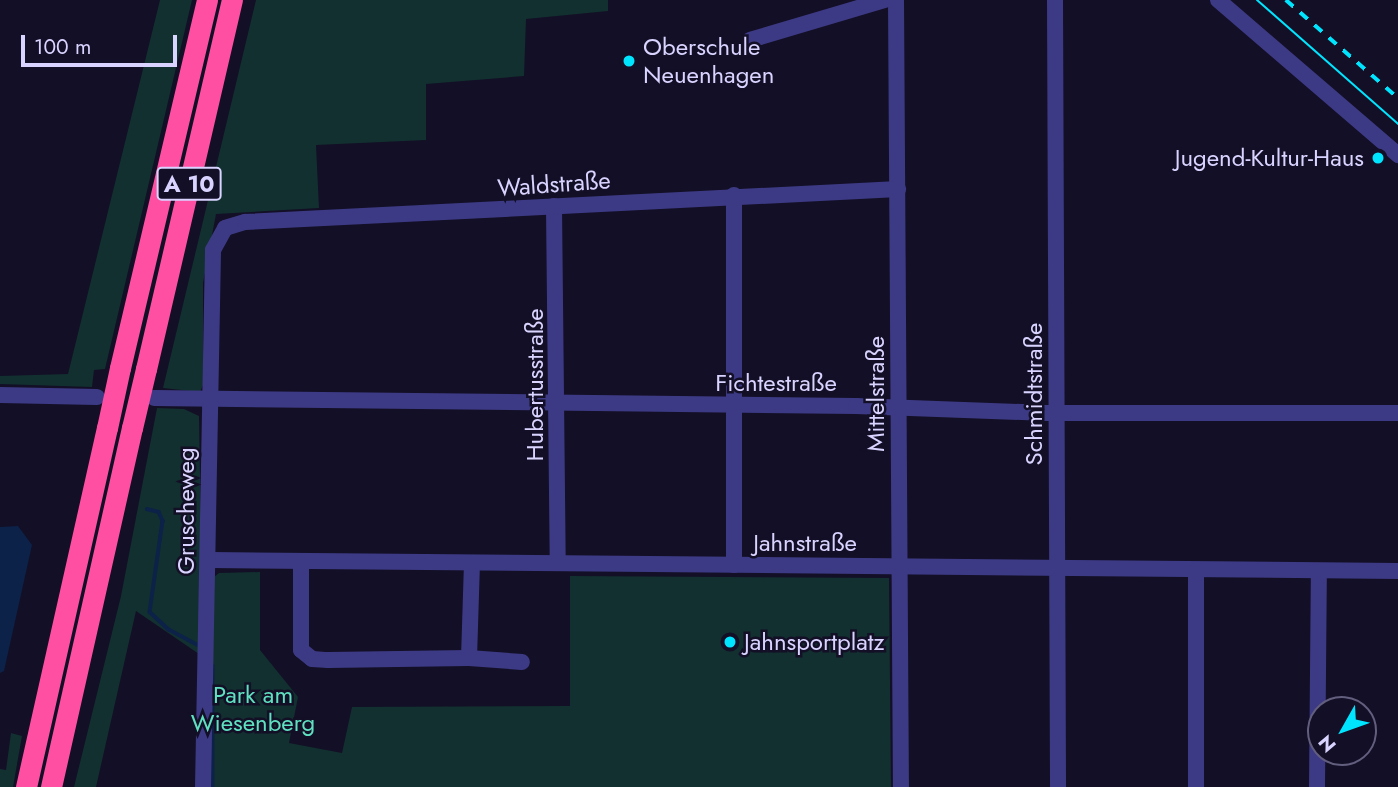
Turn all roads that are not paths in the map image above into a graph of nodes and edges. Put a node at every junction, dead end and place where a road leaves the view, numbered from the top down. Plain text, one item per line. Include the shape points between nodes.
1 (207, 0) edge
2 (232, 0) edge
3 (885, 0) edge
4 (896, 0) edge
5 (1055, 0) edge
6 (1218, 0) edge
7 (750, 40) dead end
8 (1398, 155) edge
9 (898, 189) junction
10 (734, 195) junction
11 (554, 206) junction
12 (218, 235) joint
13 (0, 395) edge
14 (97, 397) dead end
15 (154, 398) dead end
16 (208, 399) junction
17 (558, 401) junction
18 (735, 405) junction
19 (900, 407) junction
20 (1057, 413) junction
21 (1398, 413) edge
22 (211, 560) junction
23 (301, 561) junction
24 (472, 563) junction
25 (558, 564) junction
26 (734, 565) junction
27 (899, 567) junction
28 (1058, 571) junction
29 (1196, 571) junction
30 (1398, 571) edge
31 (1319, 572) junction
32 (469, 658) junction
33 (522, 662) dead end
34 (26, 787) edge
35 (51, 787) edge
36 (203, 787) edge
37 (901, 787) edge
38 (1059, 787) edge
39 (1196, 787) edge
40 (1317, 787) edge

1 - 34 highway, A 10, bridge
2 - 35 highway, A 10, bridge
3 - 7 street
4 - 9 street, Mittelstraße
5 - 20 street, Schmidtstraße
6 - 8 street
9 - 10 street, Waldstraße
9 - 19 street, Mittelstraße
10 - 11 street, Waldstraße
10 - 18 street
11 - 12 street, Waldstraße via 245,222
11 - 17 street, Hubertusstraße
12 - 16 street, Gruscheweg via 213,250
13 - 14 street
15 - 16 street, Fichtestraße
16 - 17 street, Fichtestraße
16 - 22 street, Gruscheweg
17 - 18 street, Fichtestraße
17 - 25 street, Hubertusstraße
18 - 19 street, Fichtestraße
18 - 26 street
19 - 20 street, Fichtestraße
19 - 27 street, Mittelstraße
20 - 21 street, Fichtestraße
20 - 28 street, Schmidtstraße
22 - 23 street, Jahnstraße
22 - 36 street, Gruscheweg
23 - 24 street, Jahnstraße
23 - 32 street via 301,650 305,657
24 - 25 street, Jahnstraße
24 - 32 street
25 - 26 street, Jahnstraße
26 - 27 street, Jahnstraße
27 - 28 street, Jahnstraße
27 - 37 street, Mittelstraße
28 - 29 street, Jahnstraße
28 - 38 street, Schmidtstraße
29 - 31 street, Jahnstraße
29 - 39 street
30 - 31 street, Jahnstraße
31 - 40 street
32 - 33 street

